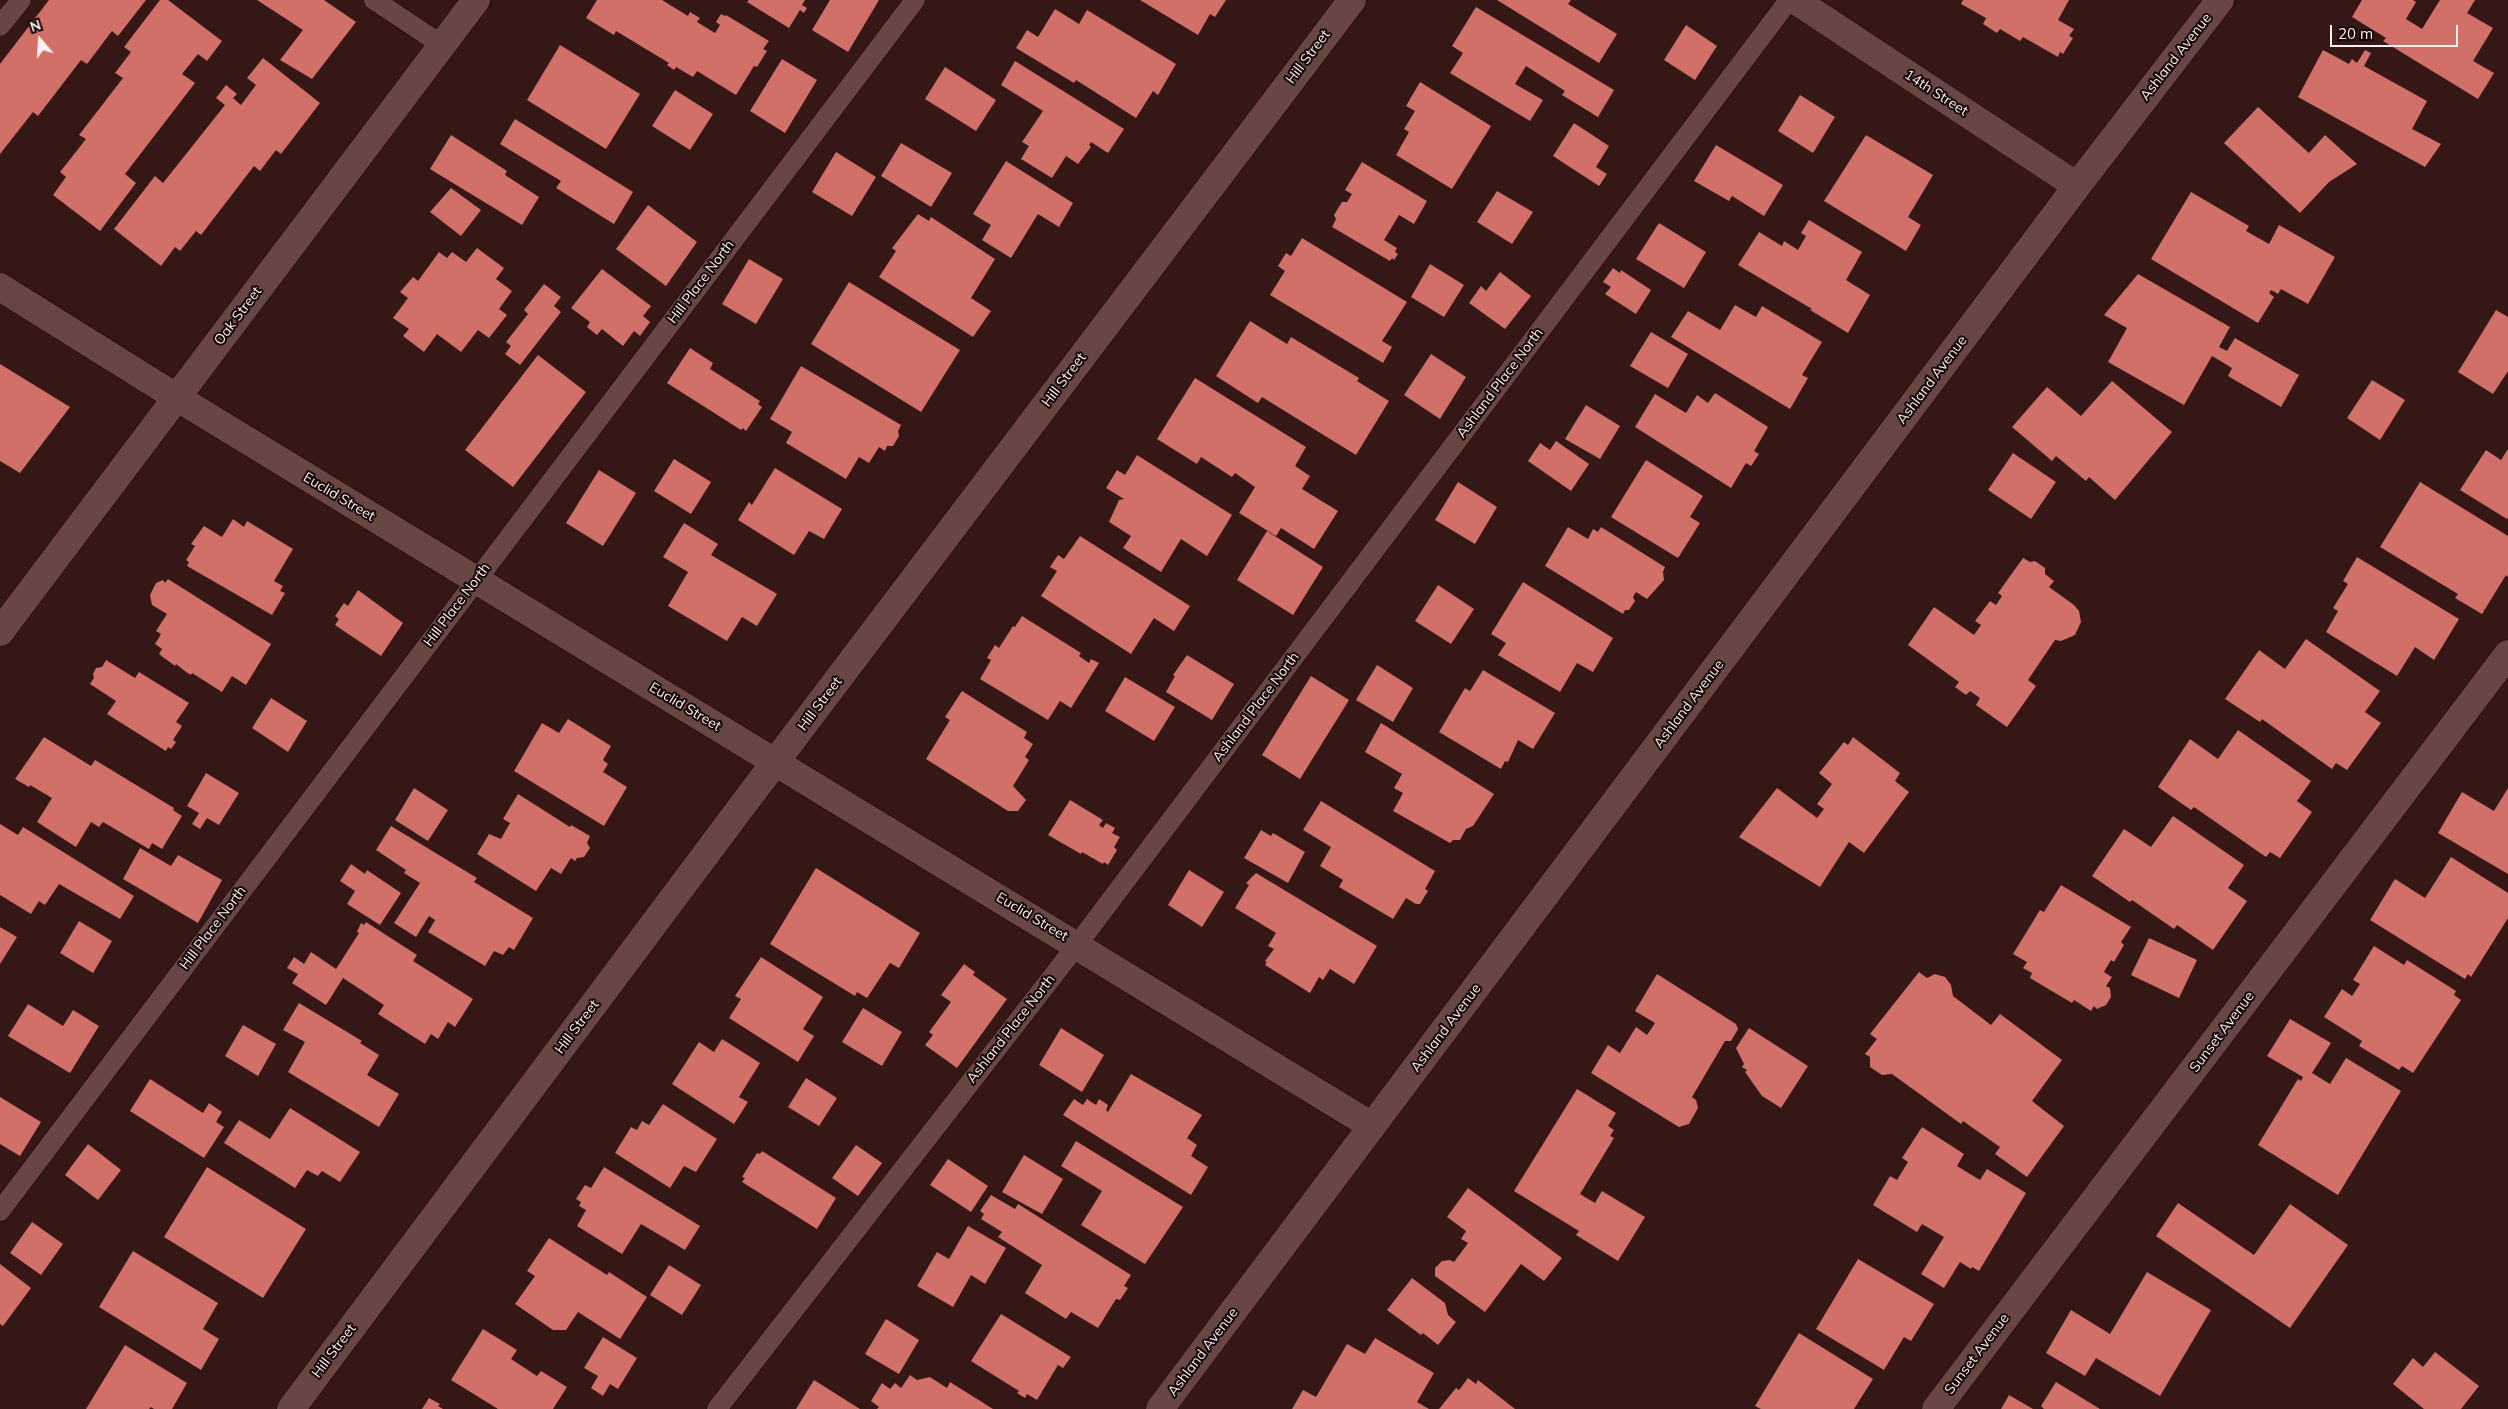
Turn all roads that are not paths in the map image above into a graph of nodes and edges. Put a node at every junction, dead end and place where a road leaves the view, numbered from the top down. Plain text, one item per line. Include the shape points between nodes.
1 (21, 0) edge
2 (374, 0) edge
3 (476, 0) edge
4 (915, 0) edge
5 (1352, 0) edge
6 (1789, 0) edge
7 (1795, 0) edge
8 (2220, 0) edge
9 (0, 26) edge
10 (442, 45) junction
11 (2077, 186) junction
12 (0, 286) edge
13 (176, 397) junction
14 (475, 580) junction
15 (0, 632) edge
16 (2508, 654) edge
17 (776, 762) junction
18 (1077, 945) junction
19 (1372, 1126) junction
20 (0, 1211) edge
21 (291, 1409) edge
22 (717, 1409) edge
23 (1160, 1409) edge
24 (1936, 1409) edge

1 - 9 lane
2 - 10 lane
3 - 10 street, Oak Street
4 - 14 lane, Hill Place North
5 - 17 street, Hill Street
6 - 18 lane, Ashland Place North
7 - 11 street, 14th Street
8 - 11 street, Ashland Avenue
10 - 13 street, Oak Street
11 - 19 street, Ashland Avenue
12 - 13 street, Euclid Street
13 - 14 street, Euclid Street
13 - 15 street, Oak Street
14 - 17 street, Euclid Street
14 - 20 lane, Hill Place North
16 - 24 street, Sunset Avenue
17 - 18 street, Euclid Street
17 - 21 street, Hill Street
18 - 19 street, Euclid Street
18 - 22 lane, Ashland Place North
19 - 23 street, Ashland Avenue

